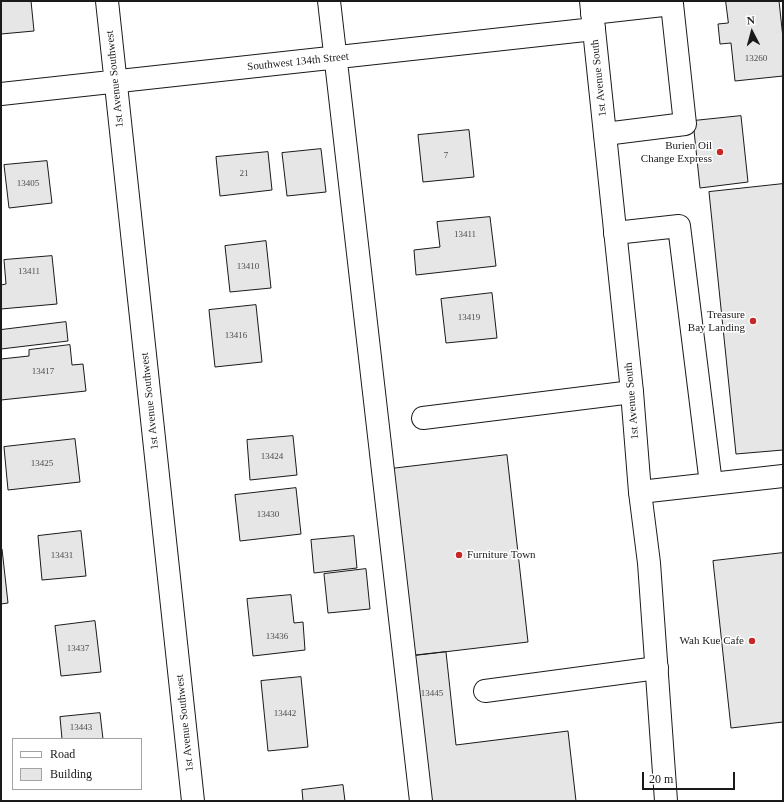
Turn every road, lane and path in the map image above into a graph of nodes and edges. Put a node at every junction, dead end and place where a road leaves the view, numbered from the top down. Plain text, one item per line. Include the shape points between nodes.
1 (107, 1) edge
2 (329, 1) edge
3 (672, 3) edge
4 (593, 14) edge
5 (335, 58) junction
6 (115, 82) junction
7 (1, 94) edge
8 (605, 134) junction
9 (615, 233) junction
10 (632, 392) junction
11 (423, 418) dead end
12 (783, 476) edge
13 (711, 484) junction
14 (640, 492) junction
15 (657, 668) junction
16 (485, 691) dead end
17 (193, 801) edge
18 (422, 801) edge
19 (666, 801) edge

1 - 6 street, 1st Avenue Southwest
2 - 5 street
3 - 4 street, Southwest 134th Street
3 - 8 street via 685,124
4 - 5 street, Southwest 134th Street
4 - 8 street, 1st Avenue South
5 - 6 street, Southwest 134th Street
5 - 18 street
6 - 7 street, Southwest 134th Street
6 - 17 street, 1st Avenue Southwest
8 - 9 street, 1st Avenue South
9 - 10 street, 1st Avenue South
9 - 13 street via 679,226
10 - 11 street
10 - 14 street, 1st Avenue South
12 - 13 street
13 - 14 street
14 - 15 street, 1st Avenue South via 649,563
15 - 16 street
15 - 19 street, 1st Avenue South

